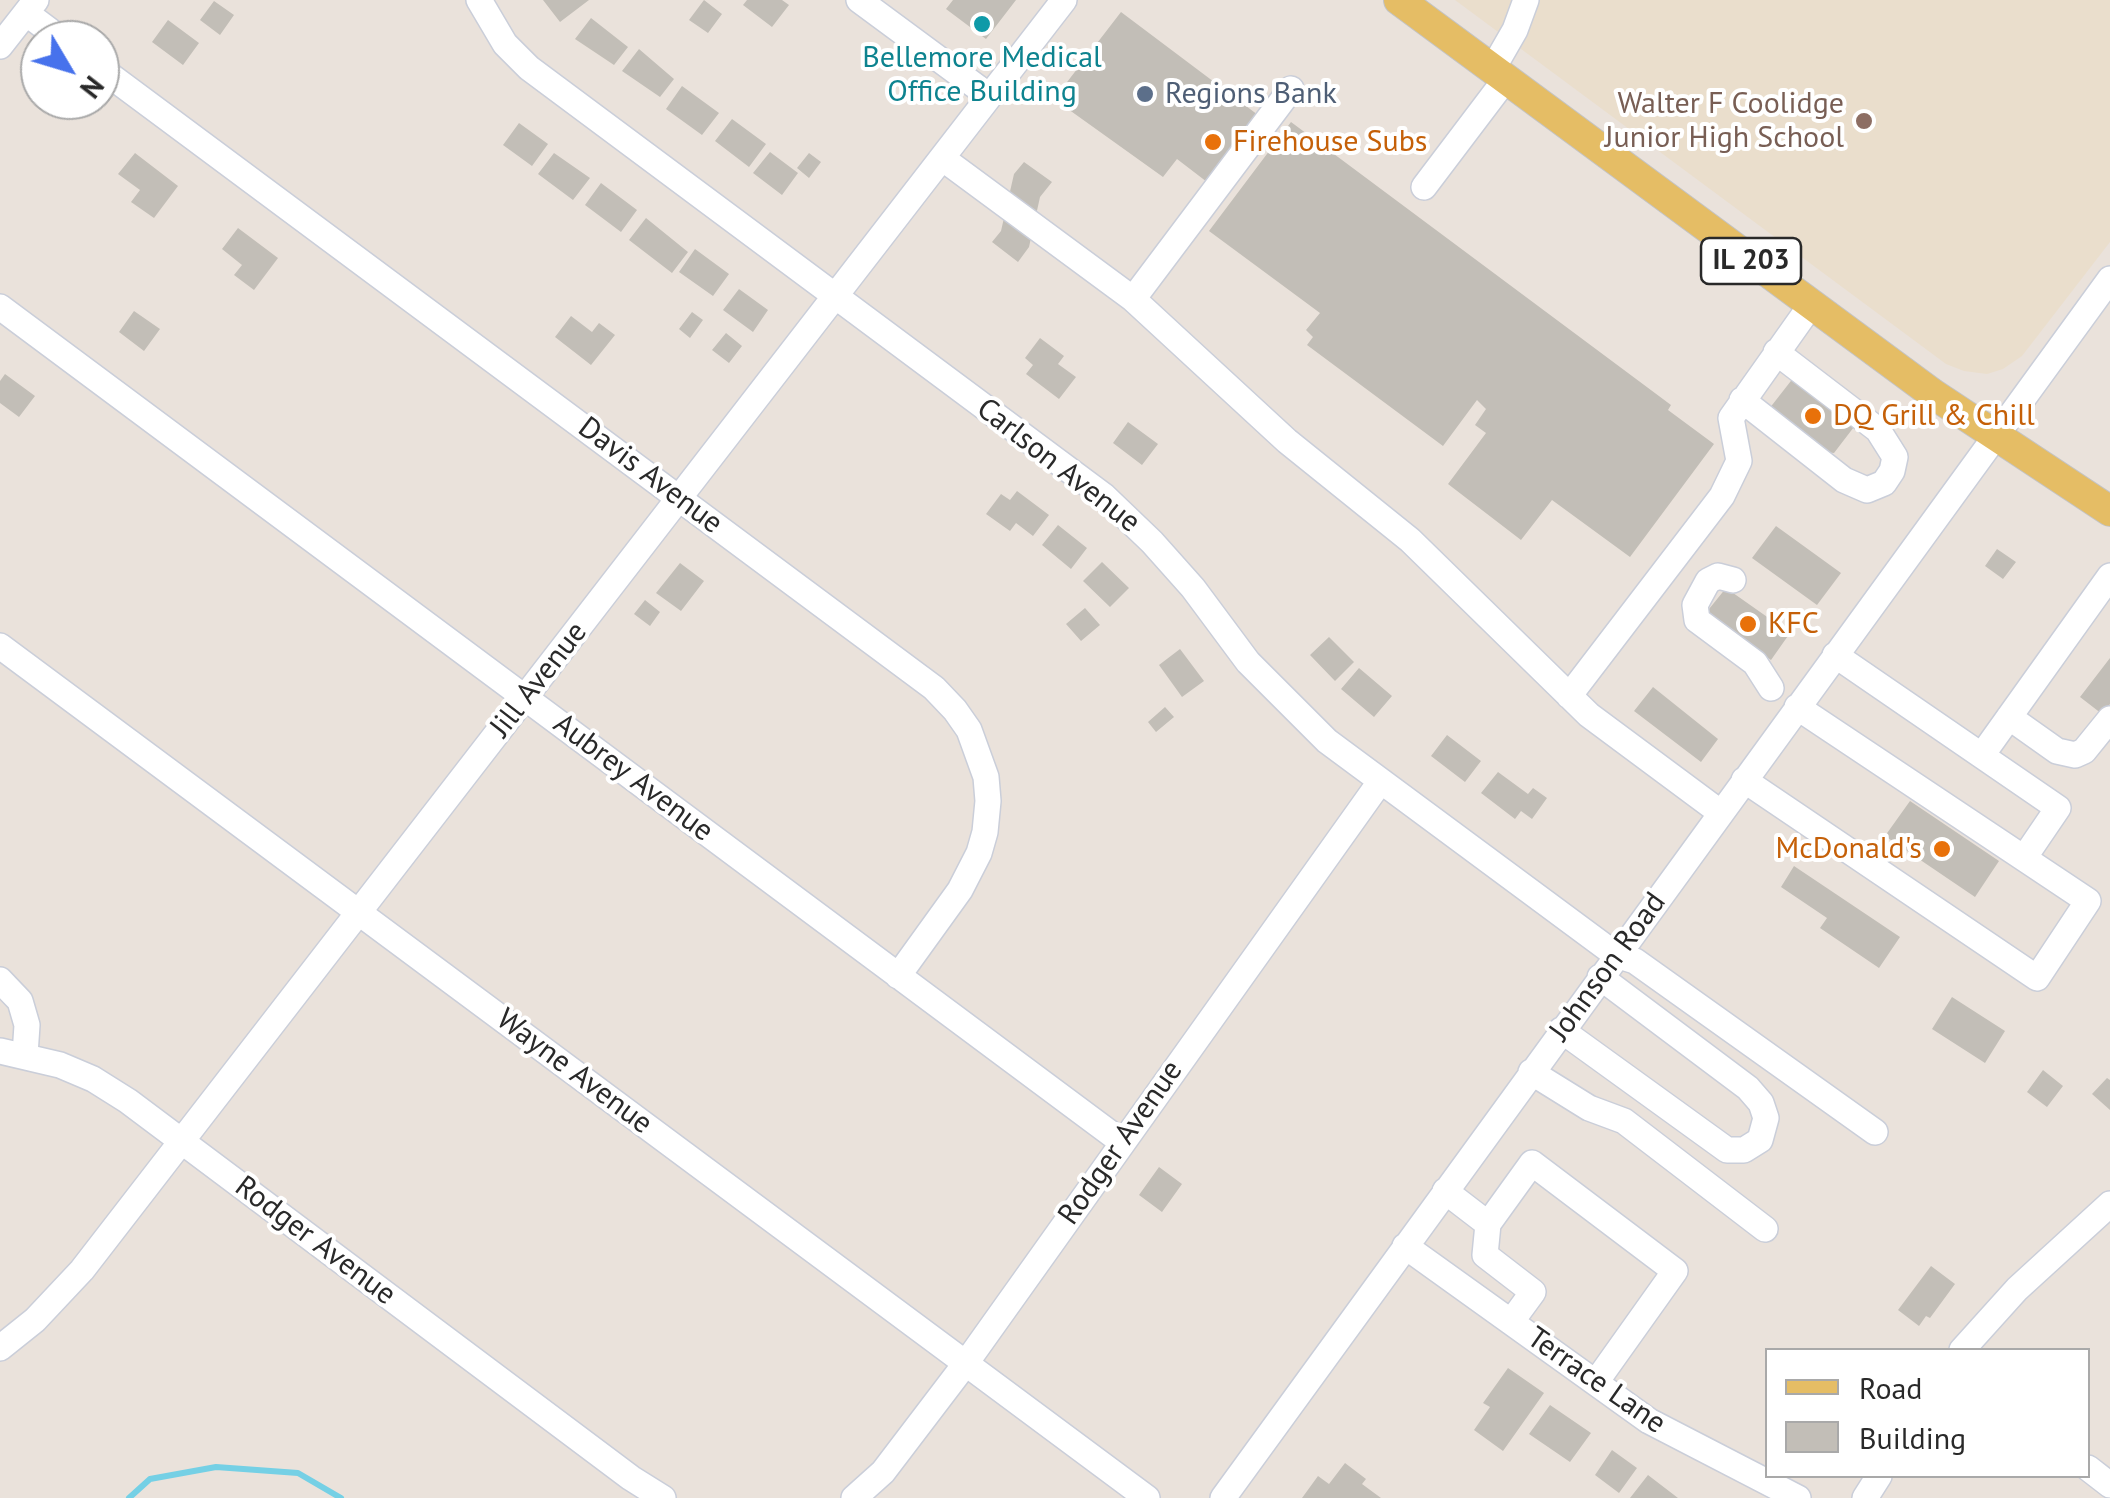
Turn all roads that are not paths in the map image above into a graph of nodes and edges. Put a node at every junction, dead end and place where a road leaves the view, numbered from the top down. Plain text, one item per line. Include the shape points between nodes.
1 (479, 0) edge
2 (859, 0) edge
3 (1064, 0) edge
4 (1400, 0) edge
5 (1526, 0) edge
6 (30, 6) edge
7 (0, 46) edge
8 (1499, 75) junction
9 (120, 83) edge
10 (1291, 89) dead end
11 (989, 96) junction
12 (942, 158) junction
13 (1424, 187) dead end
14 (2110, 279) edge
15 (836, 296) junction
16 (1132, 298) junction
17 (1811, 305) junction
18 (0, 307) edge
19 (1776, 352) junction
20 (1742, 400) junction
21 (1996, 438) junction
22 (680, 498) junction
23 (2110, 511) edge
24 (2110, 576) edge
25 (1733, 580) dead end
26 (0, 646) edge
27 (1835, 655) junction
28 (1771, 688) dead end
29 (1569, 696) junction
30 (525, 698) junction
31 (1797, 707) junction
32 (2010, 717) junction
33 (2110, 719) edge
34 (1982, 755) junction
35 (1744, 780) junction
36 (1380, 782) junction
37 (1721, 813) junction
38 (2024, 858) junction
39 (358, 912) junction
40 (1616, 955) junction
41 (898, 976) junction
42 (1600, 978) junction
43 (0, 980) edge
44 (1562, 1030) junction
45 (12, 1053) edge
46 (1531, 1072) junction
47 (1874, 1132) dead end
48 (181, 1141) junction
49 (1122, 1142) junction
50 (1445, 1191) junction
51 (2110, 1204) edge
52 (1488, 1224) junction
53 (1765, 1230) dead end
54 (1405, 1246) junction
55 (1510, 1322) junction
56 (0, 1348) edge
57 (1964, 1348) edge
58 (966, 1363) junction
59 (1596, 1382) junction
60 (2090, 1470) edge
61 (2110, 1485) edge
62 (663, 1498) edge
63 (854, 1498) edge
64 (1147, 1498) edge
65 (1222, 1498) edge
66 (1798, 1498) edge

1 - 15 street, Carlson Avenue via 505,44 529,68
2 - 11 street
3 - 11 street, Jill Avenue
4 - 8 main road, IL 203
5 - 8 street
6 - 7 street
8 - 13 street
8 - 17 main road, IL 203
9 - 22 street, Davis Avenue
10 - 16 street
11 - 12 street, Jill Avenue
12 - 15 street, Jill Avenue
12 - 16 street
14 - 21 street, Johnson Road
15 - 22 street, Jill Avenue
15 - 36 street, Carlson Avenue via 1104,496 1162,553 1288,705
16 - 29 street via 1287,441 1410,540
17 - 19 street
17 - 21 main road, IL 203
18 - 30 street, Aubrey Avenue
19 - 20 street
19 - 20 street via 1878,430 1894,456 1884,483 1867,490 1844,480
20 - 29 street via 1731,418 1739,461 1722,496
21 - 23 main road, IL 203
21 - 27 street, Johnson Road
22 - 30 street, Jill Avenue
22 - 41 street, Davis Avenue via 934,688 979,752 988,801 979,853
24 - 32 street
25 - 28 street via 1708,581 1695,606 1697,620 1755,664
26 - 39 street, Wayne Avenue
27 - 31 street, Johnson Road
27 - 34 street
29 - 37 street
30 - 39 street, Jill Avenue
30 - 41 street, Aubrey Avenue
31 - 35 street, Johnson Road
31 - 38 street
32 - 33 street via 2057,751 2076,755
32 - 34 street
34 - 38 street via 2058,808
35 - 37 street, Johnson Road
35 - 38 street via 2037,978 2088,902
36 - 40 street, Carlson Avenue
36 - 49 street, Rodger Avenue
37 - 40 street, Johnson Road
39 - 48 street, Jill Avenue
39 - 58 street, Wayne Avenue
40 - 42 street, Johnson Road
40 - 47 street, Carlson Avenue via 1634,961
41 - 49 street, Aubrey Avenue
42 - 44 street, Johnson Road
42 - 44 street via 1748,1088 1766,1118 1760,1140 1727,1150
43 - 45 street via 20,1001 27,1025
44 - 46 street, Johnson Road
45 - 48 street, Rodger Avenue via 93,1079
46 - 50 street, Johnson Road
46 - 53 street via 1624,1121
48 - 56 street, Jill Avenue via 65,1289
48 - 62 street, Rodger Avenue
49 - 58 street, Rodger Avenue
50 - 52 street
50 - 54 street, Johnson Road
51 - 57 street
52 - 55 street via 1485,1255 1532,1292
52 - 59 street via 1532,1164 1674,1271
54 - 55 street, Terrace Lane
54 - 65 street, Johnson Road
55 - 59 street, Terrace Lane
58 - 63 street, Rodger Avenue via 884,1472
58 - 64 street, Wayne Avenue
59 - 66 street, Terrace Lane via 1649,1421
60 - 61 street

